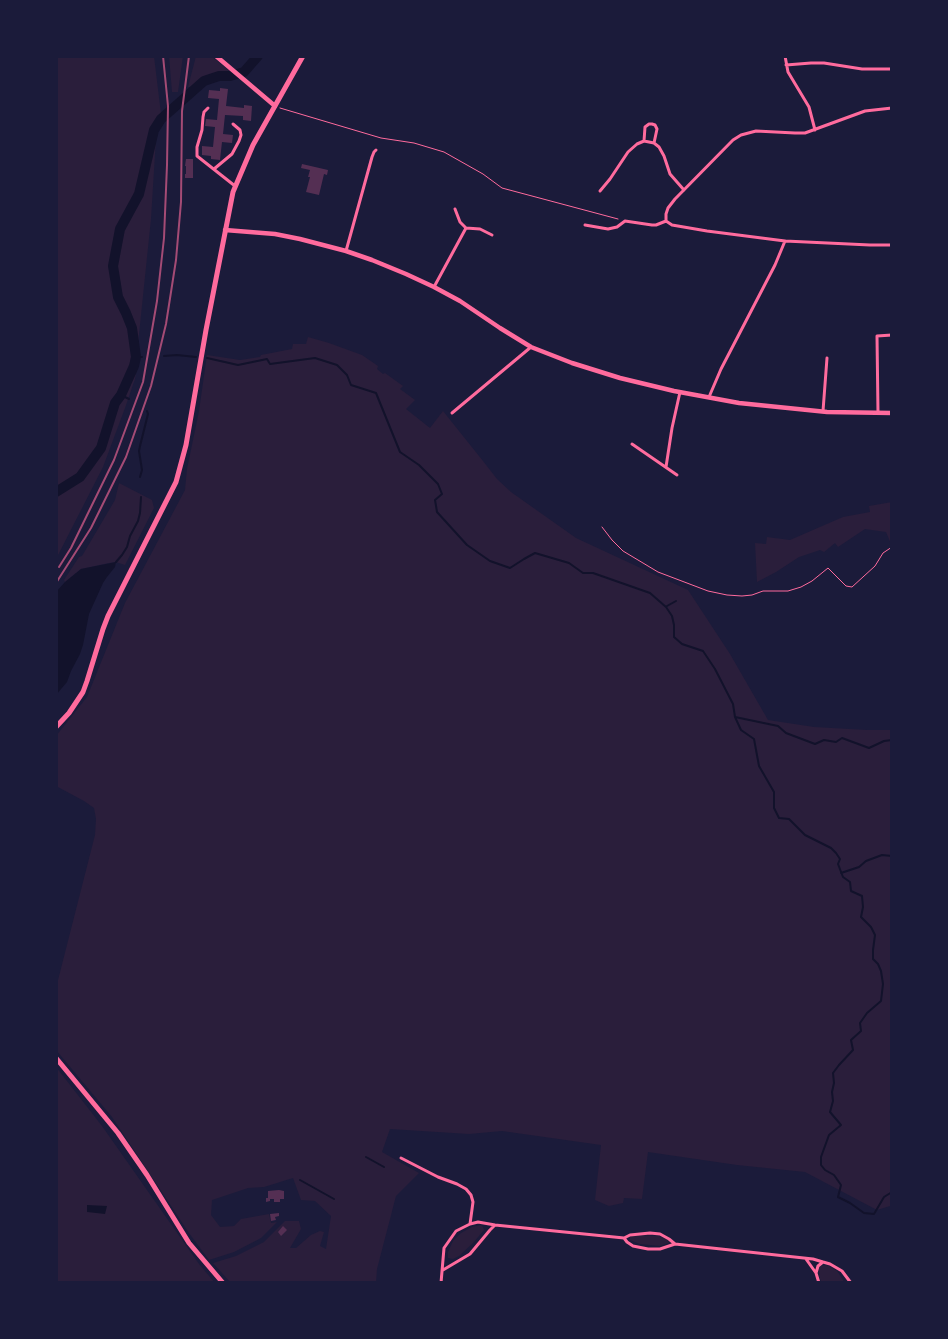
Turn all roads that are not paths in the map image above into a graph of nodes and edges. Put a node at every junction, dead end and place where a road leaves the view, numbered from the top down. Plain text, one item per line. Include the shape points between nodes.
1 (216, 56) edge
2 (302, 56) edge
3 (785, 56) edge
4 (786, 65) junction
5 (892, 69) edge
6 (275, 106) junction
7 (208, 108) dead end
8 (892, 108) edge
9 (234, 124) dead end
10 (815, 130) junction
11 (644, 141) junction
12 (654, 143) junction
13 (376, 150) dead end
14 (214, 169) junction
15 (235, 186) junction
16 (684, 190) junction
17 (600, 191) dead end
18 (455, 209) dead end
19 (666, 221) junction
20 (585, 225) dead end
21 (466, 228) junction
22 (225, 230) junction
23 (492, 235) dead end
24 (785, 240) junction
25 (892, 245) edge
26 (346, 251) junction
27 (434, 287) junction
28 (892, 335) edge
29 (531, 347) junction
30 (827, 358) dead end
31 (680, 392) junction
32 (708, 398) junction
33 (823, 412) junction
34 (452, 413) dead end
35 (892, 413) edge
36 (878, 414) junction
37 (632, 444) dead end
38 (666, 467) junction
39 (677, 475) dead end
40 (56, 727) edge
41 (56, 1058) edge
42 (401, 1158) dead end
43 (470, 1224) junction
44 (495, 1225) junction
45 (624, 1238) junction
46 (675, 1244) junction
47 (805, 1259) junction
48 (823, 1262) junction
49 (442, 1270) junction
50 (816, 1273) junction
51 (223, 1283) edge
52 (441, 1283) edge
53 (819, 1283) edge
54 (851, 1283) edge

1 - 6 street
2 - 6 main road
3 - 4 street
4 - 5 street via 811,63 870,70
4 - 10 street via 793,83 809,107
6 - 15 main road
7 - 14 street via 204,112 197,156
8 - 10 street via 864,111
9 - 14 street via 241,132 240,141 232,154
10 - 16 street via 800,134 756,131 740,135
11 - 12 street
11 - 12 street via 645,127 652,124 657,129
11 - 17 street via 628,152
12 - 16 street via 662,152 670,174
13 - 26 street
14 - 15 street
15 - 22 main road
16 - 19 street via 668,208
18 - 21 street
19 - 20 street via 652,226 625,221 608,229
19 - 24 street via 698,230
21 - 23 street via 480,229
21 - 27 street
22 - 26 street via 277,235
22 - 40 main road via 186,444 176,482 108,616 83,692
24 - 25 street
24 - 32 street
26 - 27 street
27 - 29 street
28 - 36 street via 877,336
29 - 31 street via 627,380
29 - 34 street
30 - 33 street
31 - 32 street
31 - 38 street
32 - 33 street
33 - 36 street
35 - 36 street
37 - 38 street
38 - 39 street
41 - 51 main road via 118,1133 189,1243
42 - 43 street via 466,1189 473,1202
43 - 44 street
43 - 49 street via 456,1231 447,1243
44 - 45 street
44 - 49 street via 470,1254
45 - 46 street via 660,1234
45 - 46 street via 633,1246 648,1249
46 - 47 street
47 - 48 street
47 - 50 street
48 - 50 street
48 - 54 street via 842,1271
49 - 52 street
50 - 53 street

